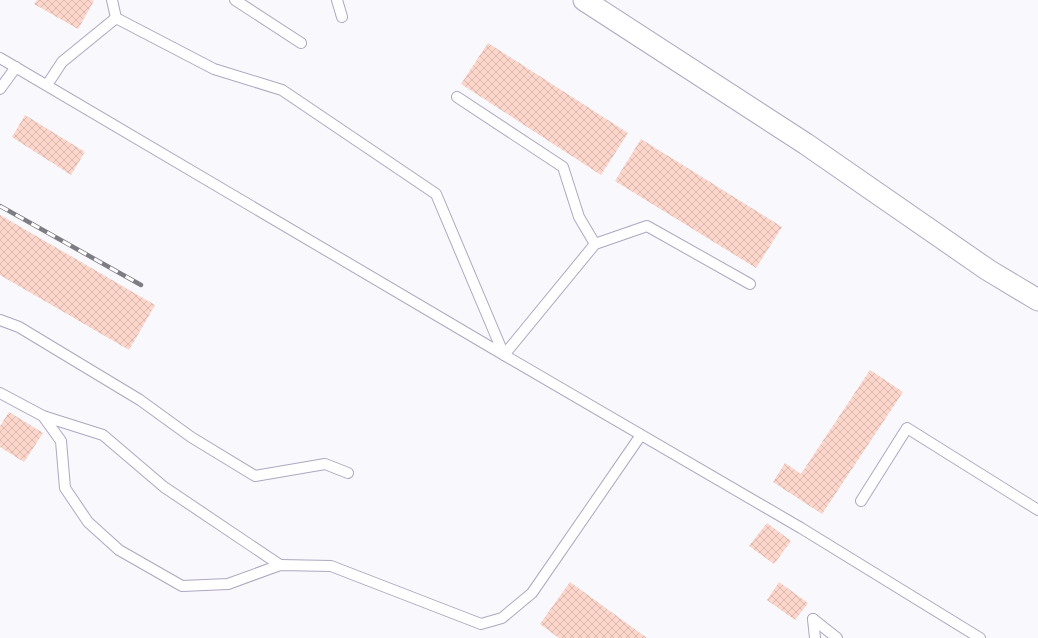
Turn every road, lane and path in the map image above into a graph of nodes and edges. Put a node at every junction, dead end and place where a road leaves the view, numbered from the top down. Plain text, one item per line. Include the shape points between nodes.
1 (112, 0) edge
2 (235, 0) edge
3 (337, 0) edge
4 (584, 0) edge
5 (342, 17) dead end
6 (116, 18) junction
7 (301, 43) dead end
8 (0, 58) edge
9 (16, 67) junction
10 (47, 85) junction
11 (0, 89) edge
12 (457, 97) dead end
13 (595, 244) junction
14 (750, 284) dead end
15 (1038, 300) edge
16 (0, 320) edge
17 (504, 355) junction
18 (0, 393) edge
19 (43, 416) junction
20 (641, 435) junction
21 (348, 473) dead end
22 (861, 501) dead end
23 (1038, 510) edge
24 (280, 565) junction
25 (815, 638) edge
26 (837, 638) edge
27 (980, 638) edge

1 - 6 lane
2 - 7 lane
3 - 5 lane
4 - 15 street via 806,144 988,270
6 - 10 lane via 62,62
6 - 17 lane via 214,69 282,90 436,194
8 - 9 lane
9 - 10 lane
9 - 11 lane
10 - 17 lane
12 - 13 lane via 563,167 579,218
13 - 14 lane via 647,226
13 - 17 lane
16 - 21 lane via 20,327 140,400 191,437 255,476 325,464
17 - 20 lane
18 - 19 lane
19 - 24 lane via 103,435 164,487
19 - 24 lane via 61,441 65,488 88,522 119,550 182,586 228,584
20 - 24 lane via 532,593 502,618 481,624 331,566
20 - 27 lane via 808,532
22 - 23 lane via 907,428
25 - 26 lane via 813,619

